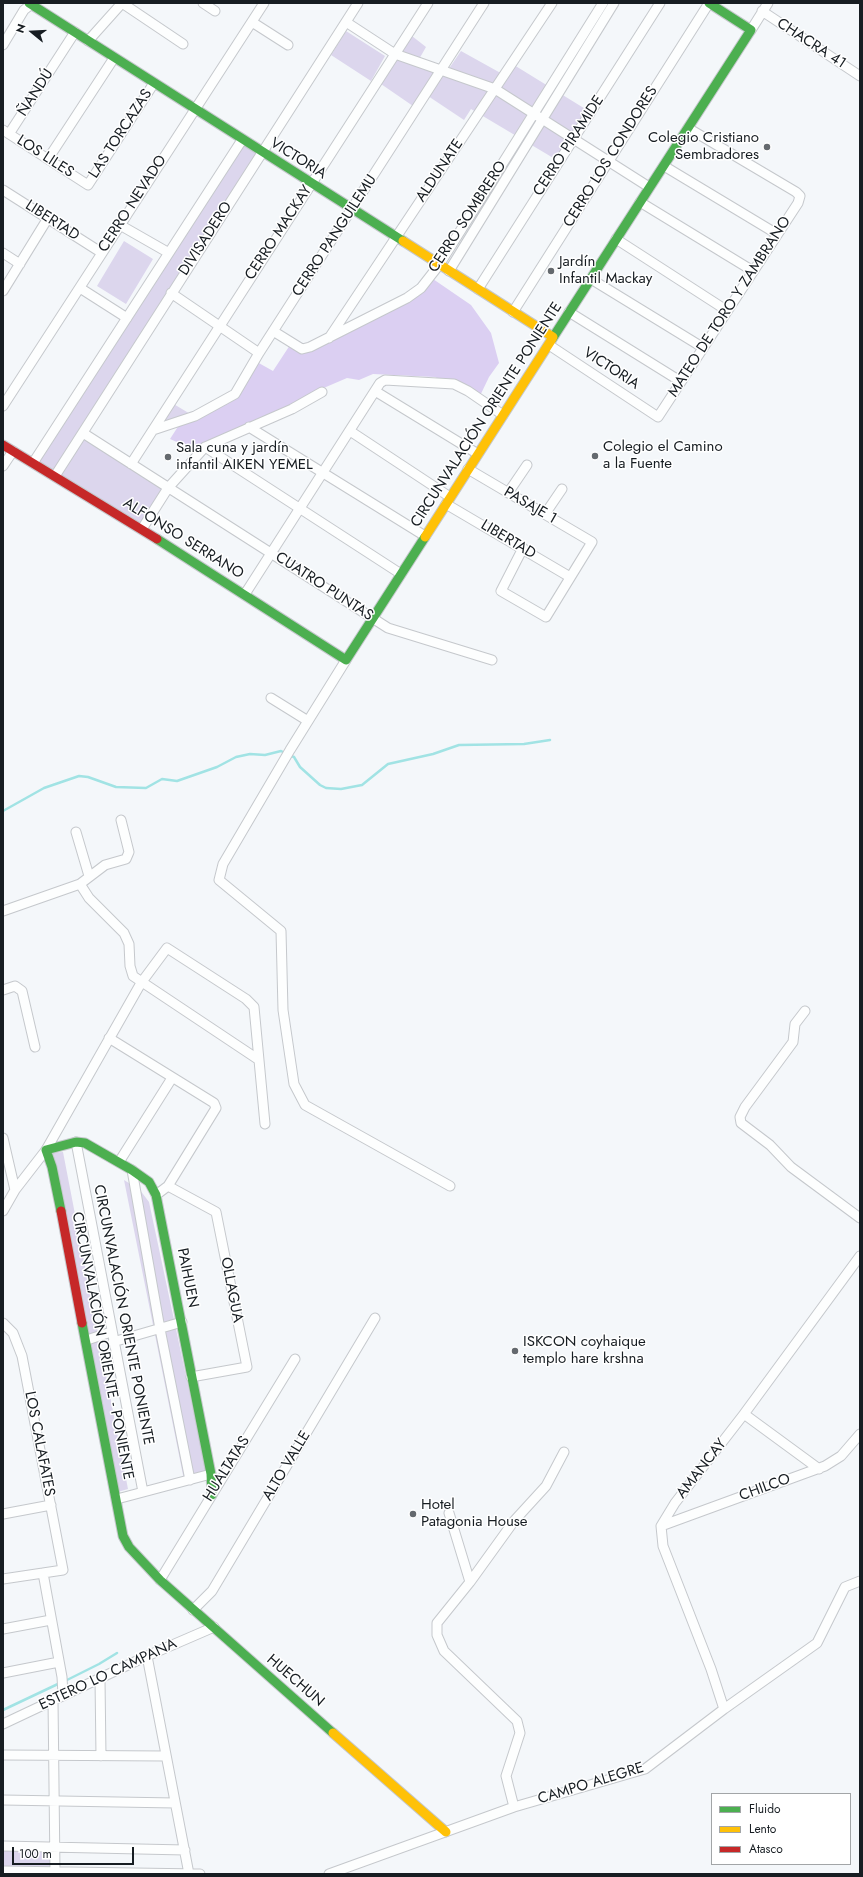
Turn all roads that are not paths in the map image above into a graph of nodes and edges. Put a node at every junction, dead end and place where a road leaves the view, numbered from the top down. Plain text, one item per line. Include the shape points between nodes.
1 (31, 3) edge
2 (122, 3) edge
3 (203, 3) edge
4 (264, 3) edge
5 (358, 3) edge
6 (428, 3) edge
7 (484, 3) edge
8 (552, 3) edge
9 (603, 3) edge
10 (614, 3) edge
11 (660, 3) edge
12 (709, 3) edge
13 (768, 3) edge
14 (215, 11) dead end
15 (762, 11) junction
16 (252, 22) junction
17 (346, 22) junction
18 (751, 30) junction
19 (75, 32) junction
20 (88, 41) junction
21 (183, 44) dead end
22 (3, 45) edge
23 (288, 45) dead end
24 (394, 54) junction
25 (114, 58) junction
26 (441, 70) junction
27 (860, 76) edge
28 (154, 83) junction
29 (495, 89) junction
30 (194, 109) junction
31 (532, 114) junction
32 (542, 120) junction
33 (688, 128) junction
34 (6, 132) edge
35 (574, 139) junction
36 (242, 140) junction
37 (263, 153) junction
38 (48, 159) junction
39 (609, 161) junction
40 (664, 166) junction
41 (311, 184) junction
42 (88, 185) joint
43 (649, 187) junction
44 (3, 190) edge
45 (640, 202) junction
46 (352, 210) junction
47 (48, 218) junction
48 (120, 224) junction
49 (778, 234) junction
50 (396, 237) junction
51 (616, 240) junction
52 (3, 253) edge
53 (102, 253) junction
54 (169, 254) junction
55 (20, 264) junction
56 (439, 265) junction
57 (449, 271) junction
58 (753, 271) junction
59 (591, 279) junction
60 (80, 288) junction
61 (478, 289) junction
62 (3, 290) edge
63 (171, 293) junction
64 (726, 310) junction
65 (512, 312) junction
66 (569, 312) junction
67 (127, 318) junction
68 (219, 326) junction
69 (273, 331) junction
70 (328, 339) junction
71 (551, 341) junction
72 (702, 347) junction
73 (259, 353) junction
74 (680, 381) junction
75 (376, 391) junction
76 (322, 392) dead end
77 (3, 406) edge
78 (503, 415) junction
79 (658, 417) joint
80 (249, 427) junction
81 (153, 430) junction
82 (350, 431) junction
83 (82, 433) junction
84 (3, 445) edge
85 (205, 446) junction
86 (13, 451) junction
87 (478, 454) junction
88 (33, 463) junction
89 (131, 464) junction
90 (527, 465) dead end
91 (3, 466) edge
92 (468, 470) junction
93 (323, 472) junction
94 (55, 476) junction
95 (168, 488) junction
96 (562, 490) dead end
97 (508, 493) junction
98 (448, 500) junction
99 (300, 507) junction
100 (545, 514) junction
101 (142, 529) junction
102 (425, 536) junction
103 (524, 548) junction
104 (271, 552) junction
105 (401, 574) junction
106 (570, 577) junction
107 (245, 594) junction
108 (373, 618) junction
109 (346, 660) junction
110 (492, 660) dead end
111 (271, 698) dead end
112 (308, 722) junction
113 (121, 820) dead end
114 (76, 832) dead end
115 (89, 876) junction
116 (80, 884) junction
117 (3, 911) edge
118 (142, 983) junction
119 (3, 990) edge
120 (805, 1011) dead end
121 (109, 1038) junction
122 (35, 1047) dead end
123 (259, 1060) junction
124 (172, 1078) junction
125 (265, 1124) dead end
126 (3, 1138) edge
127 (76, 1142) junction
128 (46, 1150) junction
129 (119, 1162) junction
130 (132, 1170) junction
131 (168, 1186) junction
132 (450, 1186) dead end
133 (15, 1190) junction
134 (156, 1195) junction
135 (3, 1211) edge
136 (860, 1218) edge
137 (860, 1256) edge
138 (375, 1318) dead end
139 (182, 1322) junction
140 (3, 1323) edge
141 (160, 1329) junction
142 (111, 1332) junction
143 (87, 1340) junction
144 (113, 1342) junction
145 (295, 1359) dead end
146 (191, 1377) junction
147 (744, 1414) junction
148 (860, 1434) edge
149 (564, 1452) dead end
150 (819, 1468) junction
151 (211, 1474) junction
152 (190, 1480) junction
153 (143, 1492) junction
154 (212, 1495) junction
155 (117, 1499) junction
156 (51, 1505) junction
157 (449, 1513) dead end
158 (3, 1514) edge
159 (661, 1526) junction
160 (129, 1547) joint
161 (43, 1573) junction
162 (3, 1579) edge
163 (160, 1580) junction
164 (860, 1581) edge
165 (470, 1582) junction
166 (193, 1610) junction
167 (51, 1620) junction
168 (214, 1628) junction
169 (3, 1629) edge
170 (147, 1656) junction
171 (59, 1662) junction
172 (3, 1672) edge
173 (100, 1679) junction
174 (63, 1692) junction
175 (53, 1700) junction
176 (724, 1709) junction
177 (3, 1724) edge
178 (3, 1755) edge
179 (54, 1755) junction
180 (101, 1756) junction
181 (166, 1756) junction
182 (3, 1800) edge
183 (54, 1801) junction
184 (175, 1803) junction
185 (514, 1807) junction
186 (446, 1832) junction
187 (3, 1846) edge
188 (55, 1846) junction
189 (186, 1850) junction
190 (3, 1871) edge
191 (55, 1871) junction
192 (170, 1873) edge
193 (190, 1874) edge
194 (200, 1874) edge
195 (329, 1874) edge

1 - 19 street, VICTORIA
1 - 22 street
2 - 20 street
2 - 21 street
3 - 14 street
4 - 16 street, CERRO NEVADO
5 - 17 street, DIVISADERO
6 - 24 street, CERRO MACKAY
7 - 26 street, CERRO PANGUILEMU
8 - 29 street, ALDUNATE
9 - 31 street, CERRO SOMBRERO
10 - 32 street, CERRO SOMBRERO
11 - 35 street, CERRO PIRAMIDE
12 - 18 street
12 - 39 street, CERRO LOS CONDORES
13 - 15 street, CIRCUNVALACIÓN ORIENTE PONIENTE
15 - 18 street, CIRCUNVALACIÓN ORIENTE PONIENTE
15 - 27 street, CHACRA 41
16 - 23 street
16 - 30 street, CERRO NEVADO
17 - 24 street
17 - 37 street, DIVISADERO
18 - 33 street, CIRCUNVALACIÓN ORIENTE PONIENTE
19 - 20 street, VICTORIA
19 - 34 street, ÑANDÚ
20 - 25 street, VICTORIA
24 - 26 street
24 - 41 street, CERRO MACKAY
25 - 28 street, VICTORIA
25 - 38 street
26 - 29 street
26 - 46 street, CERRO PANGUILEMU
28 - 30 street, VICTORIA
28 - 42 street, LAS TORCAZAS
29 - 31 street
29 - 50 street, ALDUNATE
30 - 36 street, VICTORIA
30 - 48 street, CERRO NEVADO
31 - 32 street
31 - 56 street, CERRO SOMBRERO
32 - 35 street
32 - 57 street, CERRO SOMBRERO
33 - 40 street, CIRCUNVALACIÓN ORIENTE PONIENTE
33 - 49 street, MATEO DE TORO Y ZAMBRANO via 800,196
34 - 38 street, LOS LILES
35 - 39 street
35 - 61 street, CERRO PIRAMIDE
36 - 37 street, VICTORIA
36 - 54 street, DIVISADERO
37 - 41 street, VICTORIA
37 - 63 street, DIVISADERO
38 - 42 street, LOS LILES
39 - 43 street
39 - 65 street, CERRO LOS CONDORES
40 - 43 street, CIRCUNVALACIÓN ORIENTE PONIENTE
40 - 49 street
41 - 46 street, VICTORIA
41 - 68 street, CERRO MACKAY
43 - 45 street, CIRCUNVALACIÓN ORIENTE PONIENTE
44 - 47 street, LIBERTAD
45 - 51 street, CIRCUNVALACIÓN ORIENTE PONIENTE
45 - 58 street
46 - 50 street, VICTORIA
46 - 69 street, CERRO PANGUILEMU
47 - 53 street, LIBERTAD
47 - 55 street
48 - 53 street, CERRO NEVADO
48 - 54 street
49 - 58 street, MATEO DE TORO Y ZAMBRANO
50 - 56 street, VICTORIA
50 - 70 street, ALDUNATE
51 - 59 street, CIRCUNVALACIÓN ORIENTE PONIENTE
51 - 64 street
52 - 55 street
53 - 60 street, CERRO NEVADO
54 - 67 street, DIVISADERO
55 - 62 street
56 - 57 street, VICTORIA
56 - 70 street, CERRO SOMBRERO via 421,288 407,298
57 - 61 street, VICTORIA
58 - 64 street, MATEO DE TORO Y ZAMBRANO
59 - 66 street, CIRCUNVALACIÓN ORIENTE PONIENTE
59 - 72 street
60 - 67 street
60 - 77 street, CERRO NEVADO
61 - 65 street, VICTORIA
63 - 68 street
63 - 83 street, DIVISADERO
64 - 72 street, MATEO DE TORO Y ZAMBRANO
65 - 71 street, VICTORIA
66 - 71 street, CIRCUNVALACIÓN ORIENTE PONIENTE
66 - 74 street
67 - 88 street, DIVISADERO
68 - 73 street
68 - 81 street, CERRO MACKAY
69 - 70 street, CERRO SOMBRERO via 302,349
69 - 73 street, CERRO PANGUILEMU
71 - 78 street, CIRCUNVALACIÓN ORIENTE PONIENTE
71 - 79 street, VICTORIA
72 - 74 street, MATEO DE TORO Y ZAMBRANO
73 - 81 street, CERRO PANGUILEMU via 235,394 196,416
74 - 79 street, MATEO DE TORO Y ZAMBRANO
75 - 78 street via 385,380 454,384 468,390
75 - 82 street
75 - 87 street
76 - 80 street via 292,409
78 - 87 street, CIRCUNVALACIÓN ORIENTE PONIENTE
80 - 85 street
80 - 93 street
81 - 89 street, CERRO MACKAY
82 - 93 street
82 - 98 street, LIBERTAD
83 - 89 street, CUATRO PUNTAS
83 - 94 street, DIVISADERO
84 - 86 street, ALFONSO SERRANO
85 - 95 street
85 - 99 street
86 - 88 street, ALFONSO SERRANO
86 - 91 street
87 - 92 street, CIRCUNVALACIÓN ORIENTE PONIENTE
88 - 94 street, ALFONSO SERRANO
89 - 95 street, CUATRO PUNTAS
90 - 97 street
92 - 97 street, PASAJE 1
92 - 98 street, CIRCUNVALACIÓN ORIENTE PONIENTE
93 - 99 street
93 - 102 street
94 - 101 street, ALFONSO SERRANO
95 - 101 street
95 - 104 street, CUATRO PUNTAS
96 - 100 street
97 - 100 street, PASAJE 1
98 - 102 street, CIRCUNVALACIÓN ORIENTE PONIENTE
98 - 103 street, LIBERTAD
99 - 104 street
99 - 105 street
100 - 106 street, PASAJE 1 via 592,542
101 - 107 street, ALFONSO SERRANO
102 - 105 street, CIRCUNVALACIÓN ORIENTE PONIENTE
103 - 106 street, LIBERTAD
103 - 106 street via 501,591 546,617
104 - 107 street
104 - 108 street, CUATRO PUNTAS
105 - 108 street, CIRCUNVALACIÓN ORIENTE PONIENTE
107 - 109 street, ALFONSO SERRANO
108 - 109 street, CIRCUNVALACIÓN ORIENTE PONIENTE
108 - 110 street, CUATRO PUNTAS via 388,628
109 - 112 street, CIRCUNVALACIÓN ORIENTE PONIENTE
111 - 112 street
112 - 132 street, CIRCUNVALACIÓN ORIENTE PONIENTE via 224,864 219,880 281,930 283,1010 294,1084 305,1105
113 - 115 street via 129,846 129,855 126,859 105,865
114 - 115 street
115 - 116 street
116 - 117 street
116 - 118 street via 89,898 124,933 129,944 132,974
118 - 121 street
118 - 123 street
118 - 123 street via 167,948 246,999 254,1007
119 - 122 street via 15,986 22,991
120 - 136 street via 795,1024 793,1042 745,1107 740,1117 741,1123 770,1145 791,1167
121 - 124 street
121 - 128 street
123 - 125 street
124 - 129 street
124 - 131 street via 214,1103 216,1108
126 - 133 street
127 - 128 street
127 - 129 street, PAIHUEN
127 - 142 street, CIRCUNVALACIÓN ORIENTE PONIENTE
128 - 133 street
128 - 143 street, CIRCUNVALACIÓN ORIENTE - PONIENTE via 52,1167
129 - 130 street, PAIHUEN
130 - 134 street, PAIHUEN via 149,1182
130 - 141 street
131 - 134 street
131 - 146 street, OLLAGUA via 216,1212 246,1367
133 - 135 street
134 - 139 street, PAIHUEN
137 - 147 street, AMANCAY
138 - 166 street, ALTO VALLE via 212,1591
139 - 141 street
139 - 146 street, PAIHUEN
140 - 156 street, LOS CALAFATES via 13,1333 22,1356
141 - 144 street
141 - 152 street
142 - 143 street
142 - 144 street, CIRCUNVALACIÓN ORIENTE PONIENTE
143 - 155 street, CIRCUNVALACIÓN ORIENTE - PONIENTE
144 - 153 street, CIRCUNVALACIÓN ORIENTE PONIENTE
145 - 154 street, HUALTATAS
146 - 151 street, PAIHUEN
147 - 150 street
147 - 159 street, AMANCAY
148 - 150 street, CHILCO via 841,1456
149 - 165 street via 546,1486 514,1521
150 - 159 street, CHILCO
151 - 152 street
151 - 154 street, PAIHUEN
152 - 153 street
153 - 155 street
154 - 163 street, HUALTATAS
155 - 160 street, CIRCUNVALACIÓN ORIENTE - PONIENTE via 123,1536
156 - 158 street
156 - 161 street, LOS CALAFATES via 62,1570
157 - 165 street
159 - 176 street via 663,1546
160 - 163 street, HUECHUN
161 - 162 street
161 - 167 street
163 - 166 street, HUECHUN
164 - 176 street, CAMPO ALEGRE via 845,1587 817,1643
165 - 185 street via 437,1623 437,1635 444,1651 516,1721 520,1733 506,1776
166 - 168 street, HUECHUN
167 - 169 street
167 - 171 street
168 - 170 street, ESTERO LO CAMPANA
168 - 186 street, HUECHUN
170 - 173 street, ESTERO LO CAMPANA
170 - 181 street
171 - 172 street
171 - 174 street
173 - 174 street, ESTERO LO CAMPANA
173 - 180 street
174 - 175 street, ESTERO LO CAMPANA
175 - 177 street, ESTERO LO CAMPANA
175 - 179 street
176 - 185 street, CAMPO ALEGRE via 645,1769
178 - 179 street
179 - 180 street
179 - 183 street
180 - 181 street
181 - 184 street
182 - 183 street
183 - 184 street
183 - 188 street
184 - 189 street
185 - 186 street, CAMPO ALEGRE
186 - 195 street, CAMPO ALEGRE
187 - 188 street
188 - 189 street
188 - 191 street
189 - 193 street
190 - 191 street
191 - 192 street
192 - 193 street
193 - 194 street

